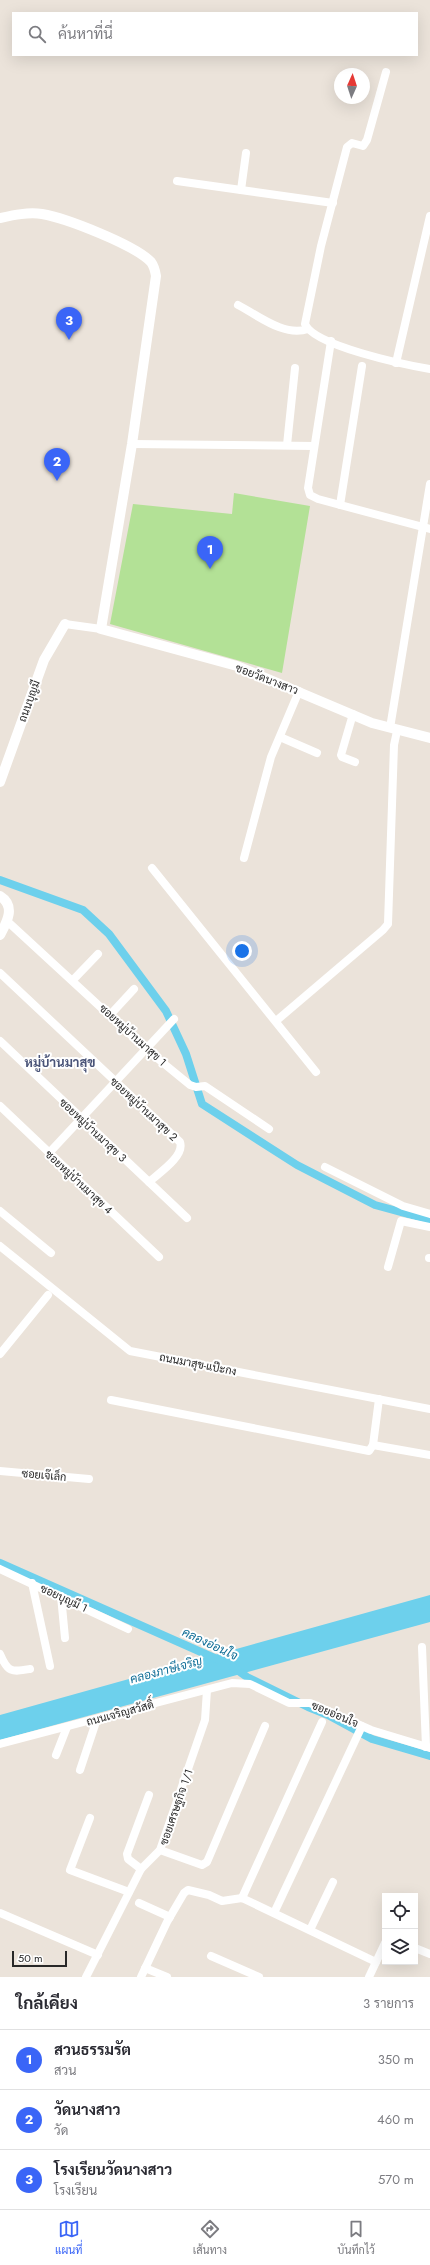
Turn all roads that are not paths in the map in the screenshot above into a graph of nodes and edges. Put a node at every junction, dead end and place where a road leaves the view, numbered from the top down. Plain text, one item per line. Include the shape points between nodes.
1 (386, 72) dead end
2 (246, 154) dead end
3 (177, 181) dead end
4 (241, 190) junction
5 (333, 203) junction
6 (430, 216) edge
7 (0, 218) edge
8 (238, 305) dead end
9 (308, 329) junction
10 (331, 341) junction
11 (396, 363) junction
12 (362, 366) dead end
13 (295, 368) dead end
14 (430, 369) edge
15 (132, 444) junction
16 (287, 445) junction
17 (314, 446) junction
18 (430, 484) edge
19 (340, 505) junction
20 (426, 528) edge
21 (65, 624) joint
22 (101, 629) junction
23 (299, 691) junction
24 (352, 714) junction
25 (393, 729) junction
26 (280, 737) junction
27 (430, 738) edge
28 (317, 753) dead end
29 (355, 762) dead end
30 (0, 782) edge
31 (244, 858) dead end
32 (152, 868) dead end
33 (0, 896) edge
34 (8, 921) junction
35 (0, 934) edge
36 (98, 954) dead end
37 (0, 973) edge
38 (73, 980) junction
39 (134, 988) dead end
40 (110, 1015) junction
41 (174, 1019) dead end
42 (276, 1021) junction
43 (0, 1042) edge
44 (146, 1049) junction
45 (316, 1072) dead end
46 (115, 1082) junction
47 (0, 1106) edge
48 (81, 1118) junction
49 (269, 1129) dead end
50 (49, 1153) junction
51 (325, 1167) dead end
52 (149, 1182) junction
53 (0, 1211) edge
54 (430, 1214) edge
55 (187, 1218) dead end
56 (430, 1226) edge
57 (0, 1246) edge
58 (51, 1253) dead end
59 (159, 1257) dead end
60 (388, 1267) dead end
61 (48, 1295) dead end
62 (0, 1354) edge
63 (379, 1399) junction
64 (111, 1400) dead end
65 (430, 1409) edge
66 (373, 1445) junction
67 (430, 1455) edge
68 (0, 1471) edge
69 (89, 1479) dead end
70 (0, 1569) edge
71 (32, 1583) junction
72 (61, 1596) junction
73 (128, 1629) dead end
74 (65, 1638) dead end
75 (422, 1646) dead end
76 (0, 1654) edge
77 (50, 1666) dead end
78 (30, 1669) dead end
79 (241, 1683) joint
80 (207, 1690) junction
81 (97, 1719) junction
82 (322, 1722) dead end
83 (266, 1726) dead end
84 (67, 1727) junction
85 (360, 1730) junction
86 (0, 1744) edge
87 (428, 1747) edge
88 (56, 1755) dead end
89 (80, 1770) dead end
90 (150, 1795) dead end
91 (90, 1818) dead end
92 (160, 1850) junction
93 (141, 1869) junction
94 (333, 1882) dead end
95 (129, 1892) junction
96 (242, 1898) junction
97 (139, 1903) dead end
98 (0, 1913) edge
99 (274, 1913) junction
100 (170, 1917) junction
101 (310, 1930) junction
102 (418, 1949) edge
103 (382, 1950) edge
104 (430, 1954) edge
105 (98, 1955) junction
106 (211, 1956) dead end
107 (376, 1962) junction
108 (145, 1968) junction
109 (86, 1977) edge
110 (141, 1977) edge
111 (168, 1977) edge
112 (259, 1977) edge
113 (369, 1977) edge

1 - 5 street via 367,140 363,146 352,143 347,147
2 - 4 street
3 - 4 street
4 - 5 street
5 - 9 street via 305,318
6 - 11 street
7 - 15 street via 42,214 108,237 148,259 155,269
8 - 9 street via 285,330 298,332
9 - 10 street
10 - 11 street
10 - 17 street
11 - 14 street
12 - 19 street
13 - 16 street
15 - 16 street
15 - 22 street
16 - 17 street
17 - 19 street via 308,488 310,495
18 - 20 street
19 - 20 street
20 - 25 street
21 - 22 street
21 - 30 street, ถนนบุญมี via 44,660
22 - 23 street, ซอยวัดนางสาว via 237,666
23 - 24 street, ซอยวัดนางสาว
23 - 26 street
24 - 25 street, ซอยวัดนางสาว
24 - 29 street via 341,755
25 - 27 street, ซอยวัดนางสาว
25 - 42 street via 393,818 387,927
26 - 28 street
26 - 31 street
32 - 42 street
33 - 34 street via 9,909
34 - 35 street
34 - 38 street, ซอยหมู่บ้านมาสุข 1
36 - 38 street
37 - 46 street, ซอยหมู่บ้านมาสุข 2
38 - 40 street, ซอยหมู่บ้านมาสุข 1
39 - 40 street
40 - 44 street, ซอยหมู่บ้านมาสุข 1
41 - 44 street
42 - 45 street
43 - 48 street, ซอยหมู่บ้านมาสุข 3
44 - 46 street
44 - 49 street, ซอยหมู่บ้านมาสุข 1 via 194,1087 206,1086
46 - 48 street
46 - 52 street, ซอยหมู่บ้านมาสุข 2 via 174,1136 182,1147 180,1154
47 - 50 street, ซอยหมู่บ้านมาสุข 4
48 - 50 street
48 - 52 street, ซอยหมู่บ้านมาสุข 3
50 - 59 street, ซอยหมู่บ้านมาสุข 4
51 - 54 street via 403,1206
52 - 55 street, ซอยหมู่บ้านมาสุข 3
53 - 58 street
56 - 60 street via 401,1221
57 - 63 street, ถนนมาสุข-แป๊ะกง via 130,1351
61 - 62 street
63 - 65 street, ถนนมาสุข-แป๊ะกง
63 - 66 street
64 - 66 street via 370,1451
66 - 67 street
68 - 69 street, ซอยเจ๊เล็ก
70 - 71 street, ซอยบุญมี 1
71 - 72 street, ซอยบุญมี 1
71 - 77 street
72 - 73 street, ซอยบุญมี 1
72 - 74 street
75 - 87 street
76 - 78 street via 5,1666 10,1670
79 - 80 street, ถนนเจริญสวัสดิ์
79 - 85 street, ซอยอ่อนใจ via 250,1684 284,1701 322,1707
80 - 81 street, ถนนเจริญสวัสดิ์
80 - 92 street, ซอยเศรษฐกิจ 1/1 via 205,1720
81 - 84 street, ถนนเจริญสวัสดิ์
81 - 89 street
82 - 96 street
83 - 92 street via 205,1864
84 - 86 street, ถนนเจริญสวัสดิ์
84 - 88 street
85 - 87 street, ซอยอ่อนใจ
85 - 99 street
90 - 93 street via 128,1854 128,1859
91 - 95 street via 70,1870
92 - 93 street, ซอยเศรษฐกิจ 1/1
93 - 95 street, ซอยเศรษฐกิจ 1/1
94 - 101 street
95 - 105 street, ซอยเศรษฐกิจ 1/1
96 - 99 street
96 - 100 street via 222,1901 188,1890
97 - 100 street
98 - 105 street
99 - 101 street
100 - 108 street
101 - 107 street
102 - 104 street
103 - 107 street
105 - 109 street, ซอยเศรษฐกิจ 1/1
106 - 112 street
107 - 113 street
108 - 110 street
108 - 111 street

